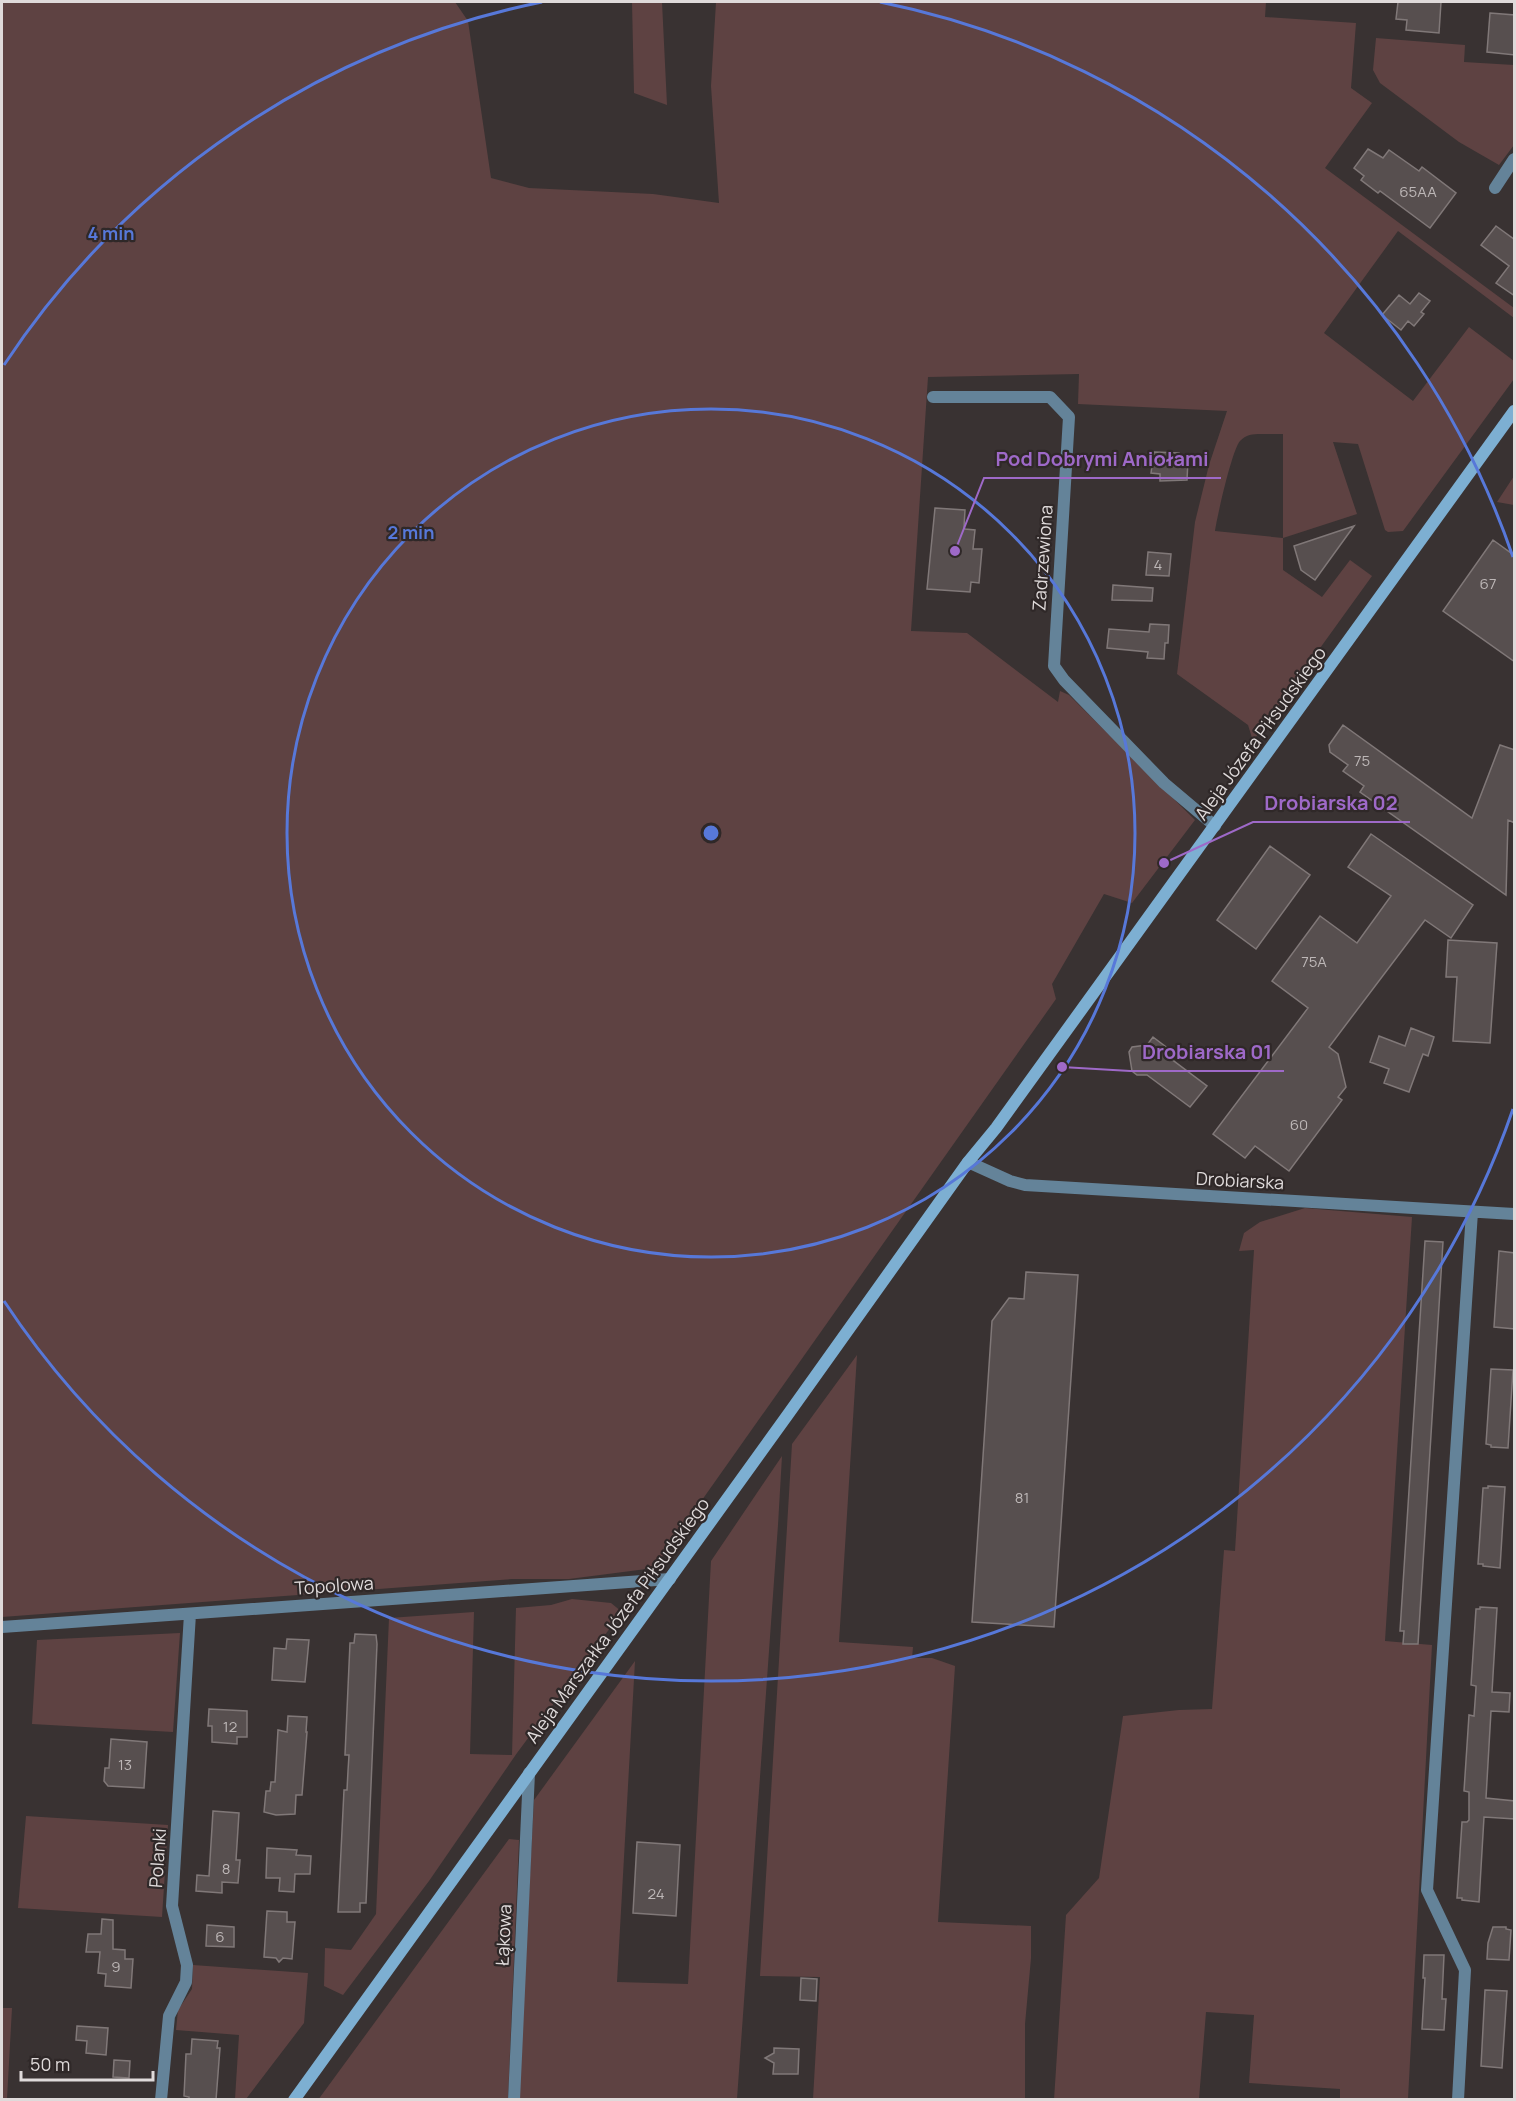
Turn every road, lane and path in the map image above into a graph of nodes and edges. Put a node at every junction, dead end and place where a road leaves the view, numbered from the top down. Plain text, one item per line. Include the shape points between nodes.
1 (1515, 159) edge
2 (1495, 188) dead end
3 (933, 397) dead end
4 (1515, 411) edge
5 (1215, 826) junction
6 (968, 1161) junction
7 (1472, 1212) junction
8 (1515, 1214) edge
9 (670, 1579) junction
10 (190, 1614) junction
11 (2, 1627) edge
12 (529, 1773) junction
13 (161, 2100) edge
14 (294, 2100) edge
15 (514, 2100) edge
16 (1458, 2100) edge

1 - 2 street
3 - 5 street, Zadrzewiona via 1050,397 1069,417 1054,666 1164,783
4 - 5 main road, Aleja Józefa Piłsudskiego
5 - 6 main road, Aleja Józefa Piłsudskiego
6 - 7 street, Drobiarska via 1025,1185
6 - 9 main road, Aleja Marszałka Józefa Piłsudskiego
7 - 8 street, Drobiarska
7 - 16 street via 1427,1890 1465,1970
9 - 10 street, Topolowa
9 - 12 main road, Aleja Marszałka Józefa Piłsudskiego
10 - 11 street, Topolowa
10 - 13 street, Polanki via 172,1906 187,1965 186,1982 169,2016
12 - 14 main road, Aleja Marszałka Józefa Piłsudskiego
12 - 15 street, Łąkowa

